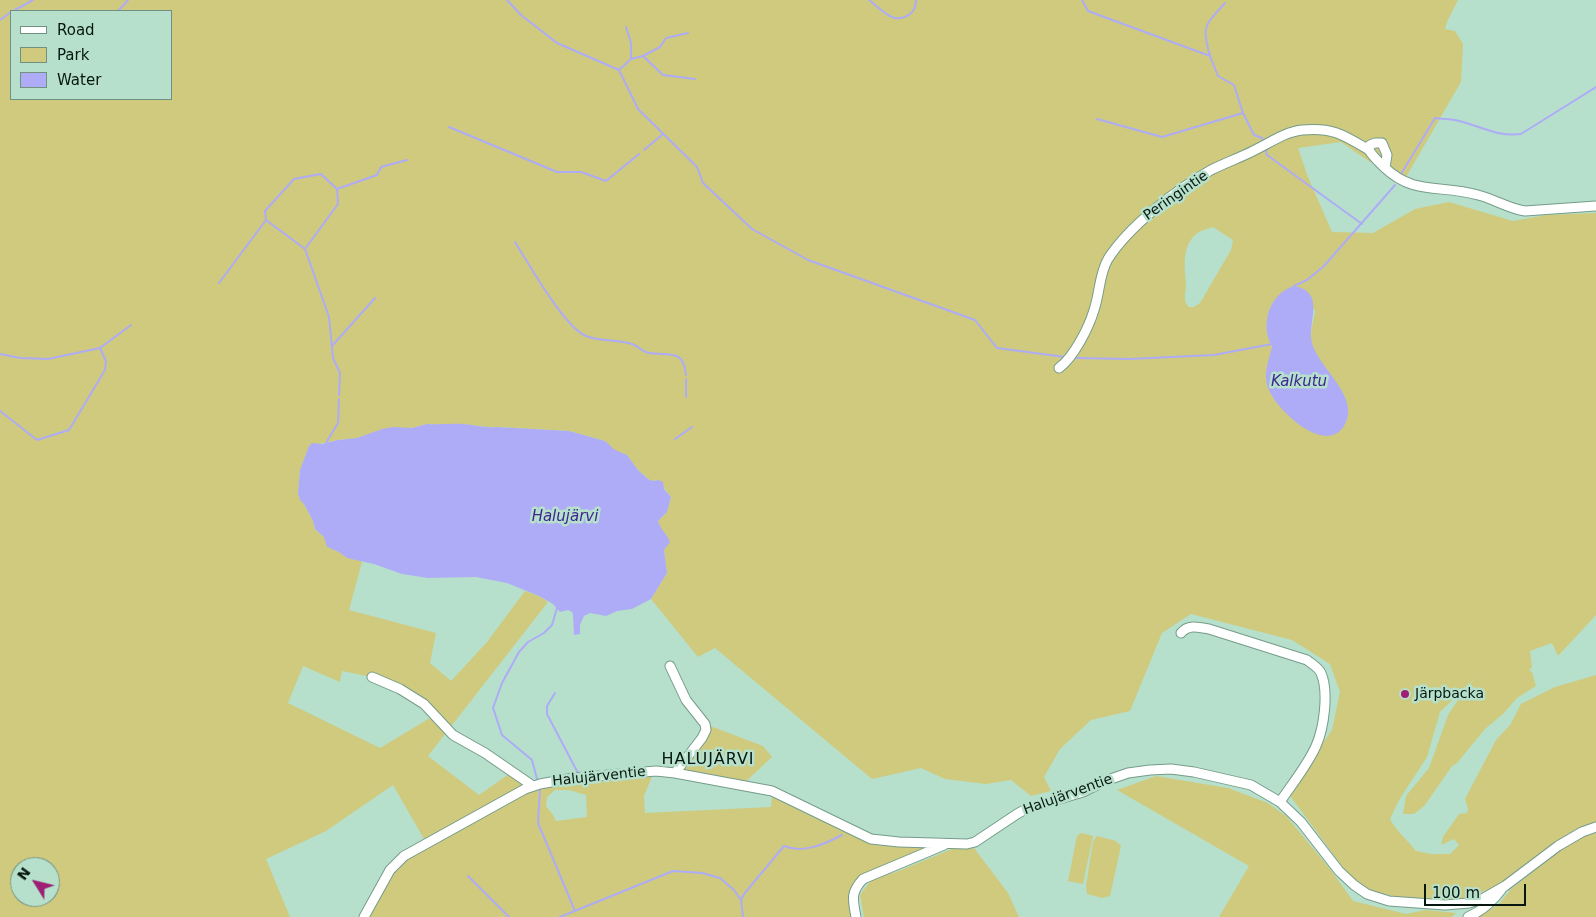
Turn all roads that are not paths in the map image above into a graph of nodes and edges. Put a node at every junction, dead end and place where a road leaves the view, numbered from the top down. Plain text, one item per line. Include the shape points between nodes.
1 (1369, 150) junction
2 (1385, 168) junction
3 (1596, 206) edge
4 (1059, 368) dead end
5 (1181, 634) dead end
6 (670, 666) dead end
7 (372, 677) dead end
8 (675, 773) junction
9 (533, 786) junction
10 (1280, 802) junction
11 (1596, 827) edge
12 (946, 844) junction
13 (1505, 886) junction
14 (364, 917) edge
15 (856, 917) edge
16 (1468, 917) edge

1 - 2 street, Peringintie
1 - 2 street via 1370,145 1382,143 1387,155
1 - 4 street, Peringintie via 1340,133 1300,130 1194,180 1140,221 1112,253 1102,273 1094,310 1083,335
2 - 3 street, Peringintie via 1414,186 1477,194 1517,210
5 - 10 street via 1184,629 1196,626 1209,629 1307,660 1321,673 1325,702 1316,746
6 - 8 street via 686,700 706,730
7 - 9 street via 424,704 453,735
8 - 9 street, Halujärventie via 580,778
8 - 12 street, Halujärventie via 772,790 870,838
9 - 14 street, Halujärventie via 404,856 390,870
10 - 12 street, Halujärventie via 1252,786 1224,778 1171,769 1150,770 1128,773 1083,792 1026,809 975,842
10 - 13 street, Halujärventie via 1339,871 1354,885 1378,898 1445,905 1470,903
11 - 13 street, Halujärventie via 1558,846
12 - 15 street via 863,879 855,887 853,895
13 - 16 street via 1494,900

